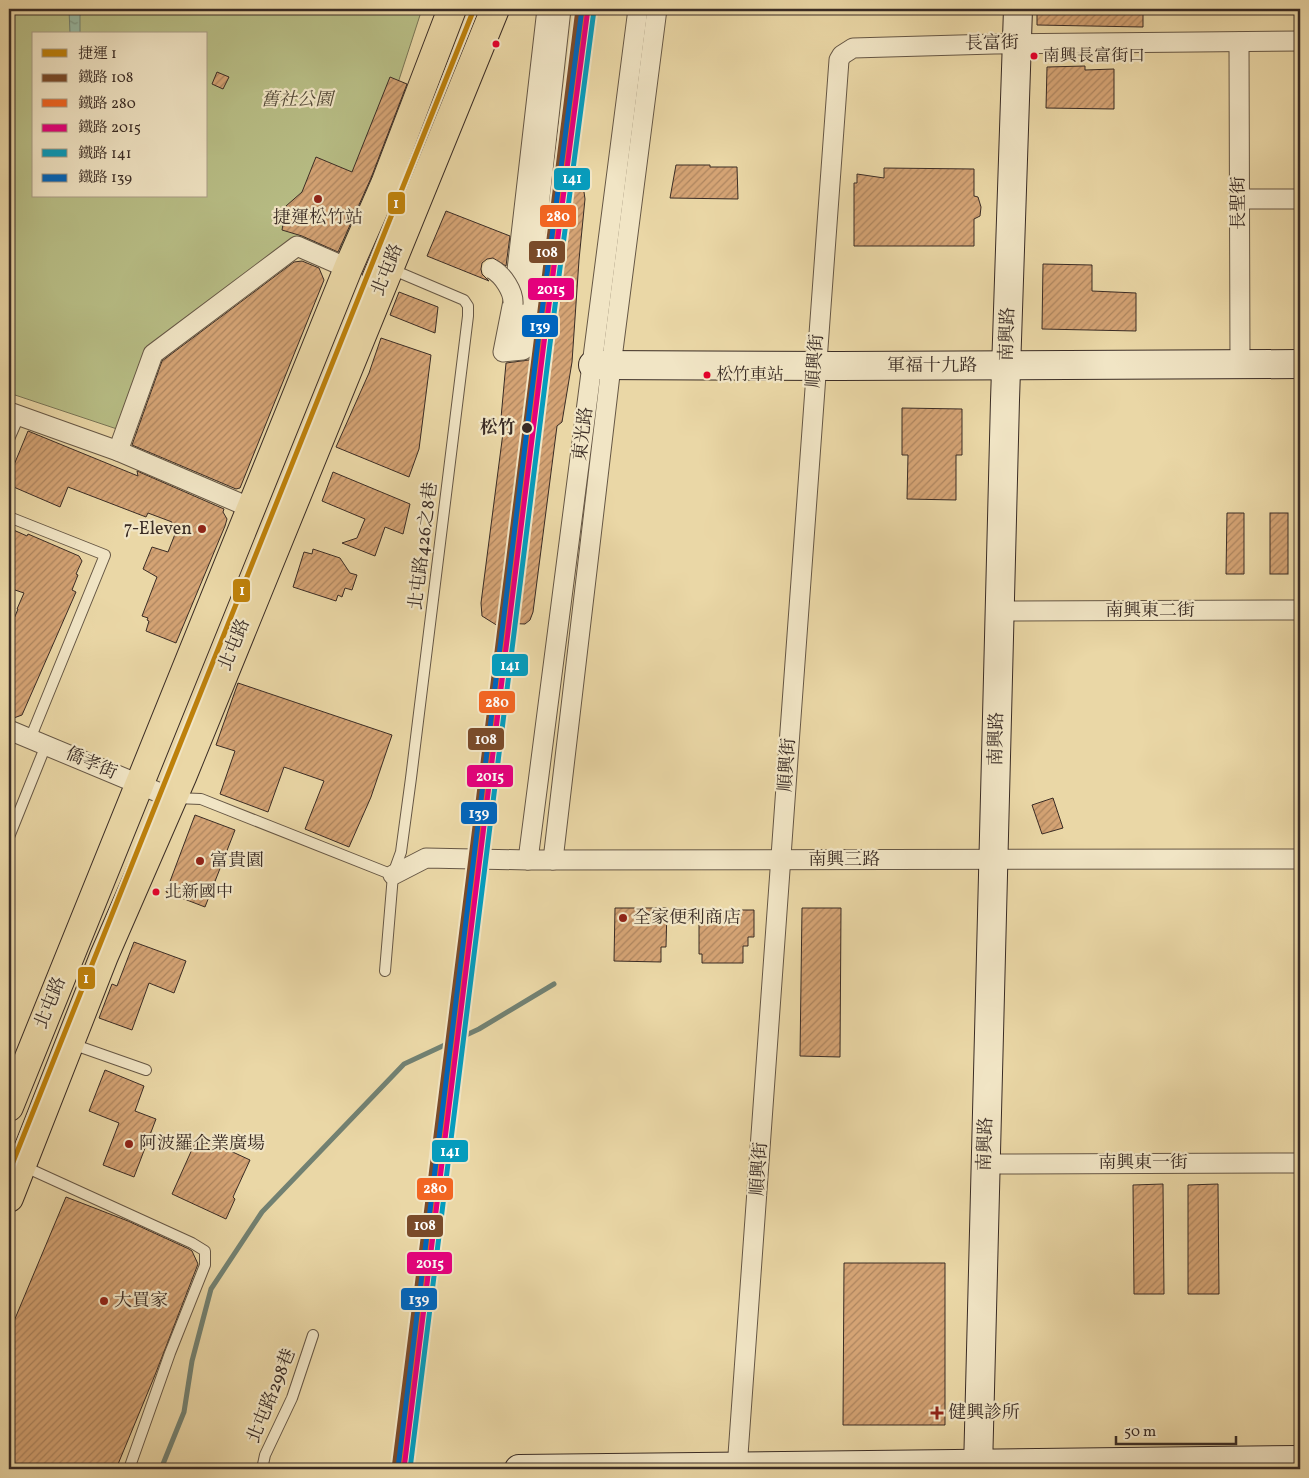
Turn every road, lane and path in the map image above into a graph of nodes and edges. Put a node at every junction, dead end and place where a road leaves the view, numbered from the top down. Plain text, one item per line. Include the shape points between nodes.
1 (452, 9) edge
2 (495, 9) edge
3 (547, 9) edge
4 (561, 9) edge
5 (638, 9) edge
6 (656, 9) edge
7 (1018, 9) edge
8 (1300, 41) edge
9 (1238, 42) junction
10 (1017, 44) junction
11 (839, 60) joint
12 (1239, 199) junction
13 (1300, 199) edge
14 (349, 266) junction
15 (389, 268) junction
16 (492, 269) dead end
17 (513, 300) junction
18 (1240, 364) junction
19 (1300, 364) edge
20 (602, 365) junction
21 (816, 366) junction
22 (1007, 366) junction
23 (14, 414) edge
24 (9, 440) edge
25 (118, 451) junction
26 (251, 508) junction
27 (9, 517) edge
28 (1300, 610) edge
29 (1000, 611) junction
30 (9, 730) edge
31 (38, 742) junction
32 (140, 785) junction
33 (172, 798) junction
34 (9, 837) edge
35 (1300, 859) edge
36 (528, 860) junction
37 (553, 860) junction
38 (782, 860) junction
39 (994, 860) junction
40 (393, 875) junction
41 (385, 971) dead end
42 (70, 1044) junction
43 (146, 1070) dead end
44 (9, 1107) edge
45 (1300, 1163) edge
46 (985, 1164) junction
47 (22, 1166) junction
48 (9, 1198) edge
49 (313, 1335) dead end
50 (1300, 1460) edge
51 (978, 1466) edge
52 (737, 1468) edge
53 (129, 1469) edge
54 (262, 1469) edge
55 (518, 1469) edge

1 - 14 main road, 北屯路 via 386,184
2 - 15 main road, 北屯路
3 - 17 street
4 - 17 street via 523,350 503,352
5 - 20 street, 東光路
6 - 20 street, 東光路
7 - 10 street, 南興路
8 - 9 street, 長富街
9 - 10 street, 長富街
9 - 12 street, 長聖街
10 - 11 street, 長富街 via 853,48
10 - 22 street, 南興路
11 - 21 street, 順興街
12 - 13 street
12 - 18 street, 長聖街
14 - 25 street via 297,246 153,354
14 - 26 main road, 北屯路
15 - 33 main road, 北屯路
15 - 40 lane, 北屯路426之8巷 via 464,300 468,306 411,778 401,852
16 - 17 street, bridge via 499,273
18 - 19 street, 軍福十九路
18 - 22 street, 軍福十九路
20 - 21 street, 軍福十九路
20 - 36 street, 東光路
20 - 37 street, 東光路
21 - 22 street, 軍福十九路
21 - 38 street, 順興街
22 - 29 street, 南興路
23 - 24 lane
23 - 25 street
25 - 26 street
26 - 32 main road, 北屯路
27 - 31 lane via 105,556
28 - 29 street, 南興東二街
29 - 39 street, 南興路
30 - 31 street, 僑孝街
31 - 32 street, 僑孝街
31 - 34 lane
32 - 33 street, 僑孝街
32 - 44 main road, 北屯路
33 - 40 lane via 201,799
33 - 42 main road, 北屯路
35 - 39 street, 南興三路
36 - 37 street, 南興三路
36 - 40 street, 南興三路 via 426,858
37 - 38 street, 南興三路
38 - 39 street, 南興三路
38 - 52 street, 順興街
39 - 46 street, 南興路
40 - 41 lane, 北屯路426之8巷
42 - 43 lane
42 - 47 main road, 北屯路
45 - 46 street, 南興東一街
46 - 51 street, 南興路
47 - 48 main road, 北屯路
47 - 53 lane via 205,1251 205,1265
49 - 54 lane, 北屯路298巷 via 292,1398 265,1455
50 - 51 street
51 - 52 street
52 - 55 street

